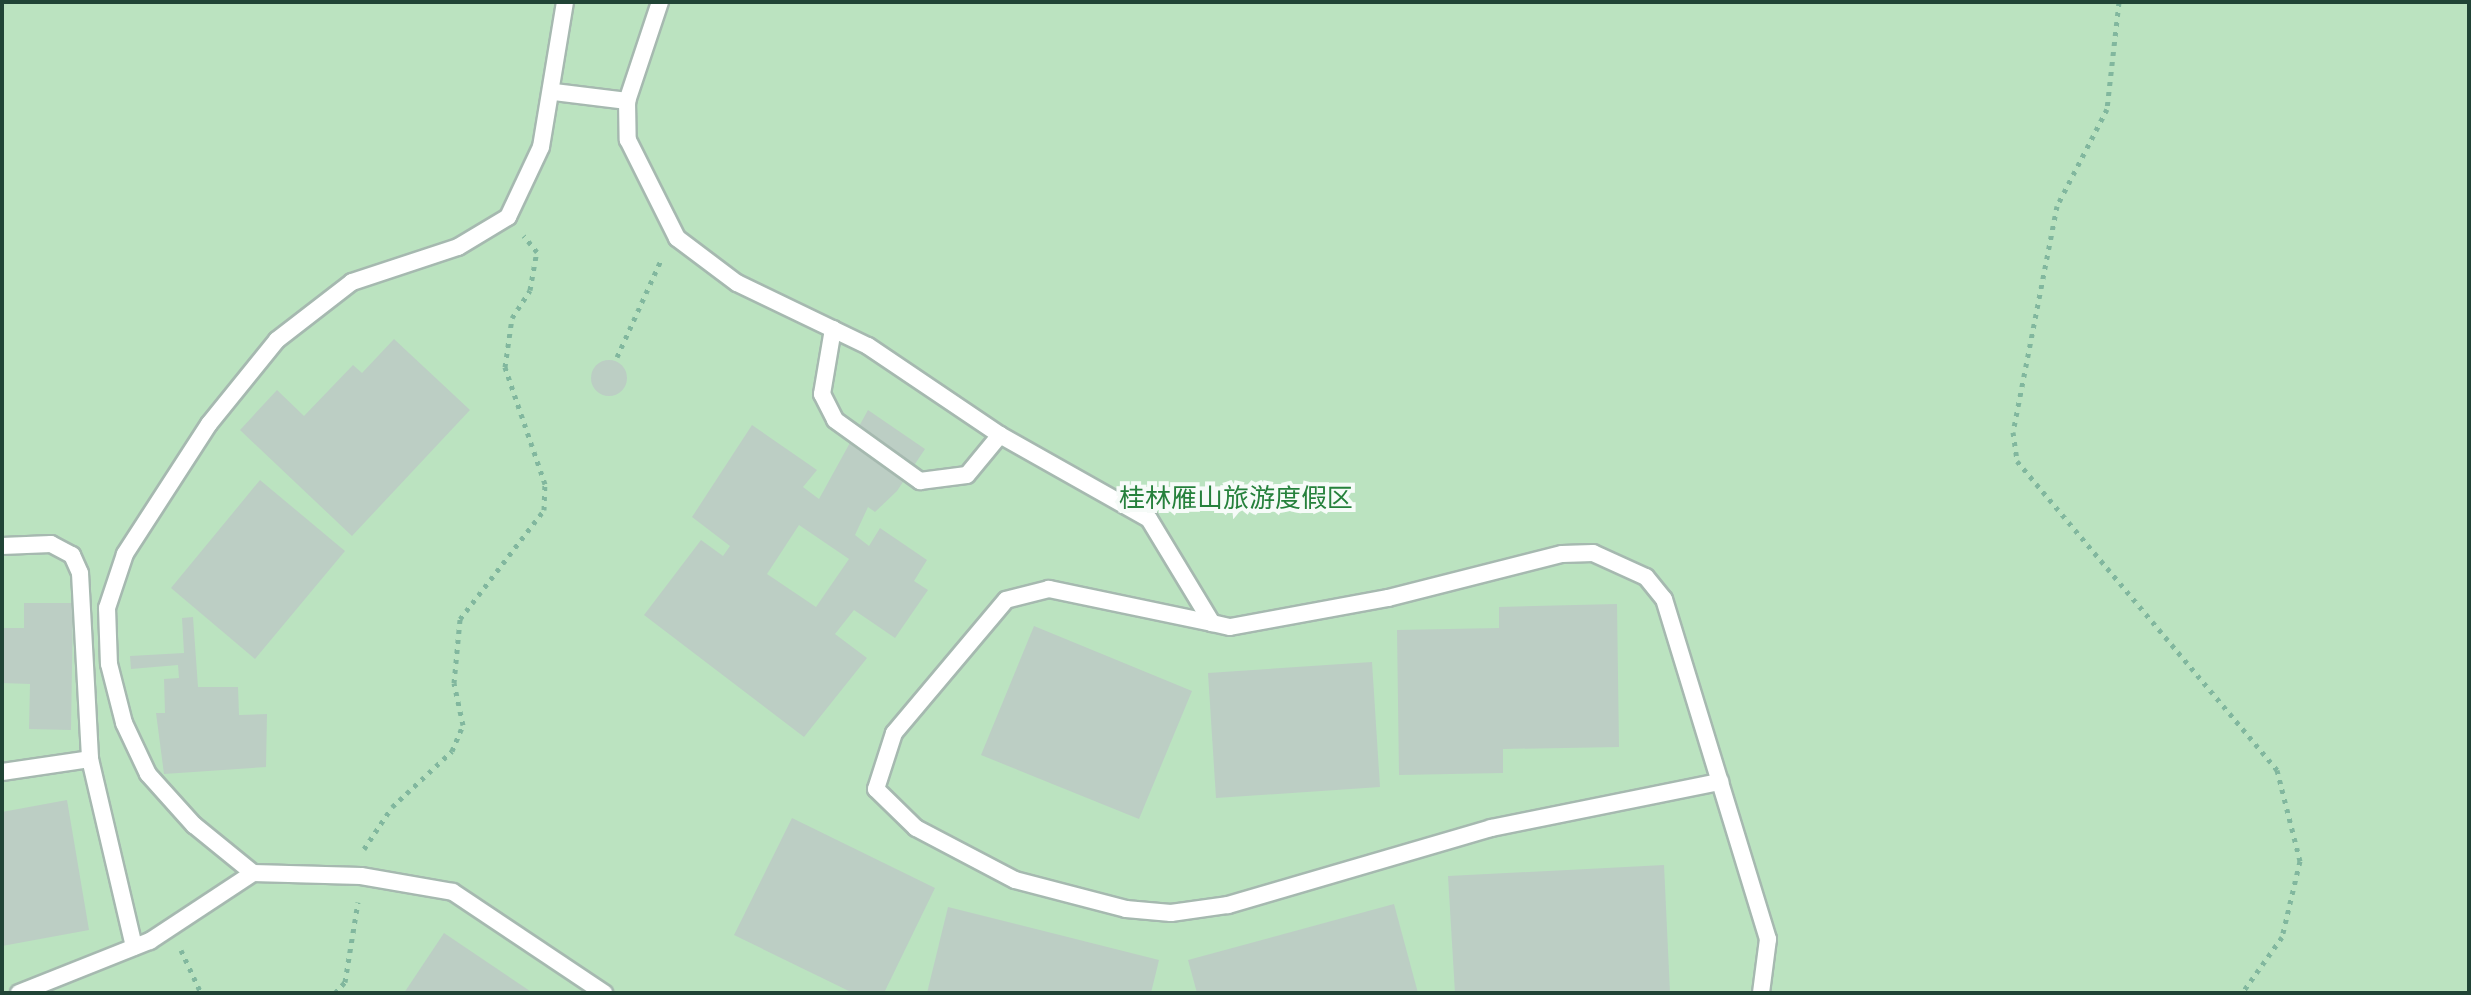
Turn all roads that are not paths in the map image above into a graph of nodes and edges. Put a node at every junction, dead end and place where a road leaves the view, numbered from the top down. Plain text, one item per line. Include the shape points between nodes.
1 (565, 2) edge
2 (660, 2) edge
3 (554, 92) junction
4 (627, 101) junction
5 (833, 329) junction
6 (1000, 435) junction
7 (2, 546) edge
8 (1212, 623) junction
9 (90, 759) junction
10 (2, 772) edge
11 (1720, 782) junction
12 (253, 873) junction
13 (134, 947) junction
14 (19, 993) edge
15 (604, 993) edge
16 (1761, 993) edge

1 - 3 lane
2 - 4 lane
3 - 4 lane
3 - 12 lane via 534,171 508,217 458,247 352,282 301,316 209,424 113,582 109,664 134,748 170,800
4 - 5 lane via 638,169 677,238 737,283
5 - 6 lane
5 - 6 lane via 822,394 835,420 920,481 967,475
6 - 8 lane via 1149,519
7 - 9 lane via 51,544 72,555 80,573
8 - 11 lane via 1230,627 1388,598 1562,554 1620,560 1664,599
8 - 11 lane via 1049,589 1006,600 894,733 876,789 916,828 1015,880 1171,913 1228,905 1491,828
9 - 10 lane
9 - 13 lane
11 - 16 lane via 1768,939
12 - 13 lane
12 - 15 lane via 361,876 453,892
13 - 14 lane

